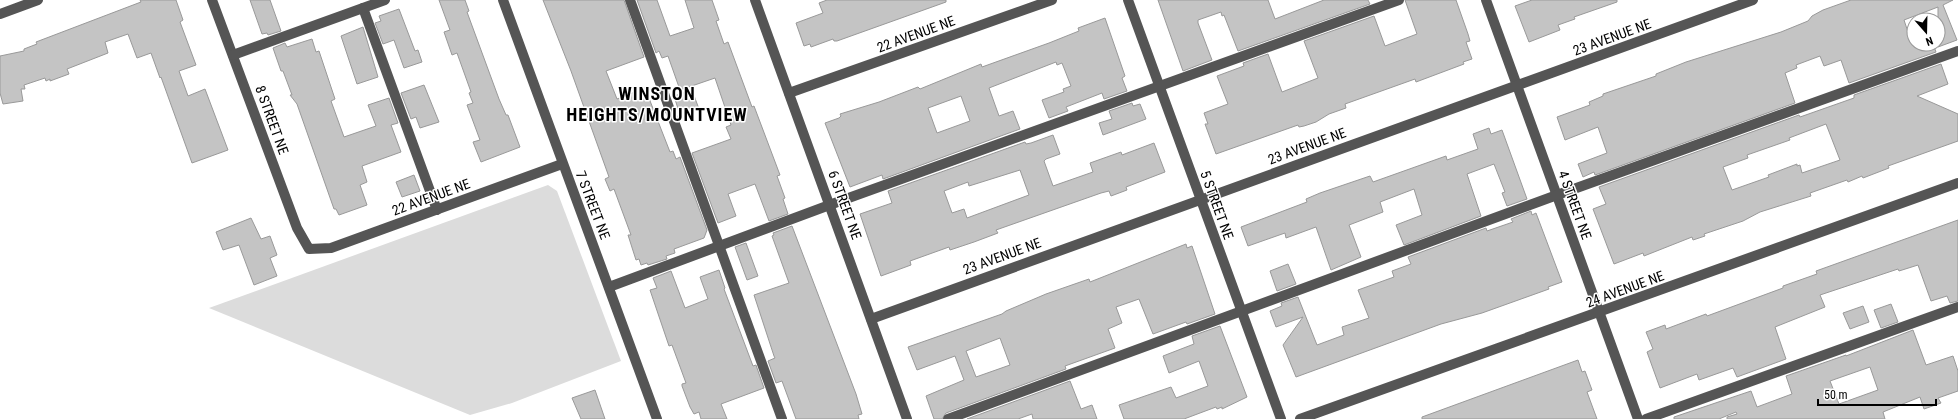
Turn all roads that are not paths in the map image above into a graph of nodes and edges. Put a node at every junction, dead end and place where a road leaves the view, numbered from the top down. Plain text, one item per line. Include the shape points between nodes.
1 (38, 0) edge
2 (212, 0) edge
3 (385, 0) edge
4 (503, 0) edge
5 (630, 0) edge
6 (755, 0) edge
7 (1052, 0) edge
8 (1128, 0) edge
9 (1399, 0) edge
10 (1486, 0) edge
11 (1753, 0) edge
12 (363, 8) junction
13 (0, 14) edge
14 (1958, 51) edge
15 (233, 55) junction
16 (1517, 86) junction
17 (1160, 87) junction
18 (789, 93) junction
19 (562, 164) junction
20 (1958, 183) edge
21 (1557, 195) junction
22 (1200, 199) junction
23 (830, 205) junction
24 (437, 210) junction
25 (720, 247) junction
26 (309, 249) joint
27 (609, 288) junction
28 (1958, 307) edge
29 (1241, 312) junction
30 (1599, 313) junction
31 (871, 319) junction
32 (657, 419) edge
33 (782, 419) edge
34 (907, 419) edge
35 (948, 419) edge
36 (1281, 419) edge
37 (1300, 419) edge
38 (1638, 419) edge
39 (1646, 419) edge

1 - 13 street
2 - 15 street, 8 STREET NE
3 - 12 street
4 - 19 street, 7 STREET NE
5 - 25 street
6 - 18 street, 6 STREET NE
7 - 18 street, 22 AVENUE NE
8 - 17 street, 5 STREET NE
9 - 17 street
10 - 16 street, 4 STREET NE
11 - 16 street, 23 AVENUE NE
12 - 15 street
12 - 24 street
14 - 21 street
15 - 26 street, 8 STREET NE via 297,228
16 - 21 street, 4 STREET NE
16 - 22 street, 23 AVENUE NE
17 - 22 street, 5 STREET NE
17 - 23 street
18 - 23 street, 6 STREET NE
19 - 24 street, 22 AVENUE NE
19 - 27 street, 7 STREET NE
20 - 30 street, 24 AVENUE NE
21 - 29 street
21 - 30 street, 4 STREET NE
22 - 29 street, 5 STREET NE
22 - 31 street, 23 AVENUE NE
23 - 25 street
23 - 31 street, 6 STREET NE
24 - 26 street, 22 AVENUE NE via 331,248
25 - 27 street
25 - 33 street
27 - 32 street, 7 STREET NE
28 - 39 street
29 - 35 street
29 - 36 street, 5 STREET NE
30 - 37 street, 24 AVENUE NE
30 - 38 street, 4 STREET NE
31 - 34 street, 6 STREET NE

